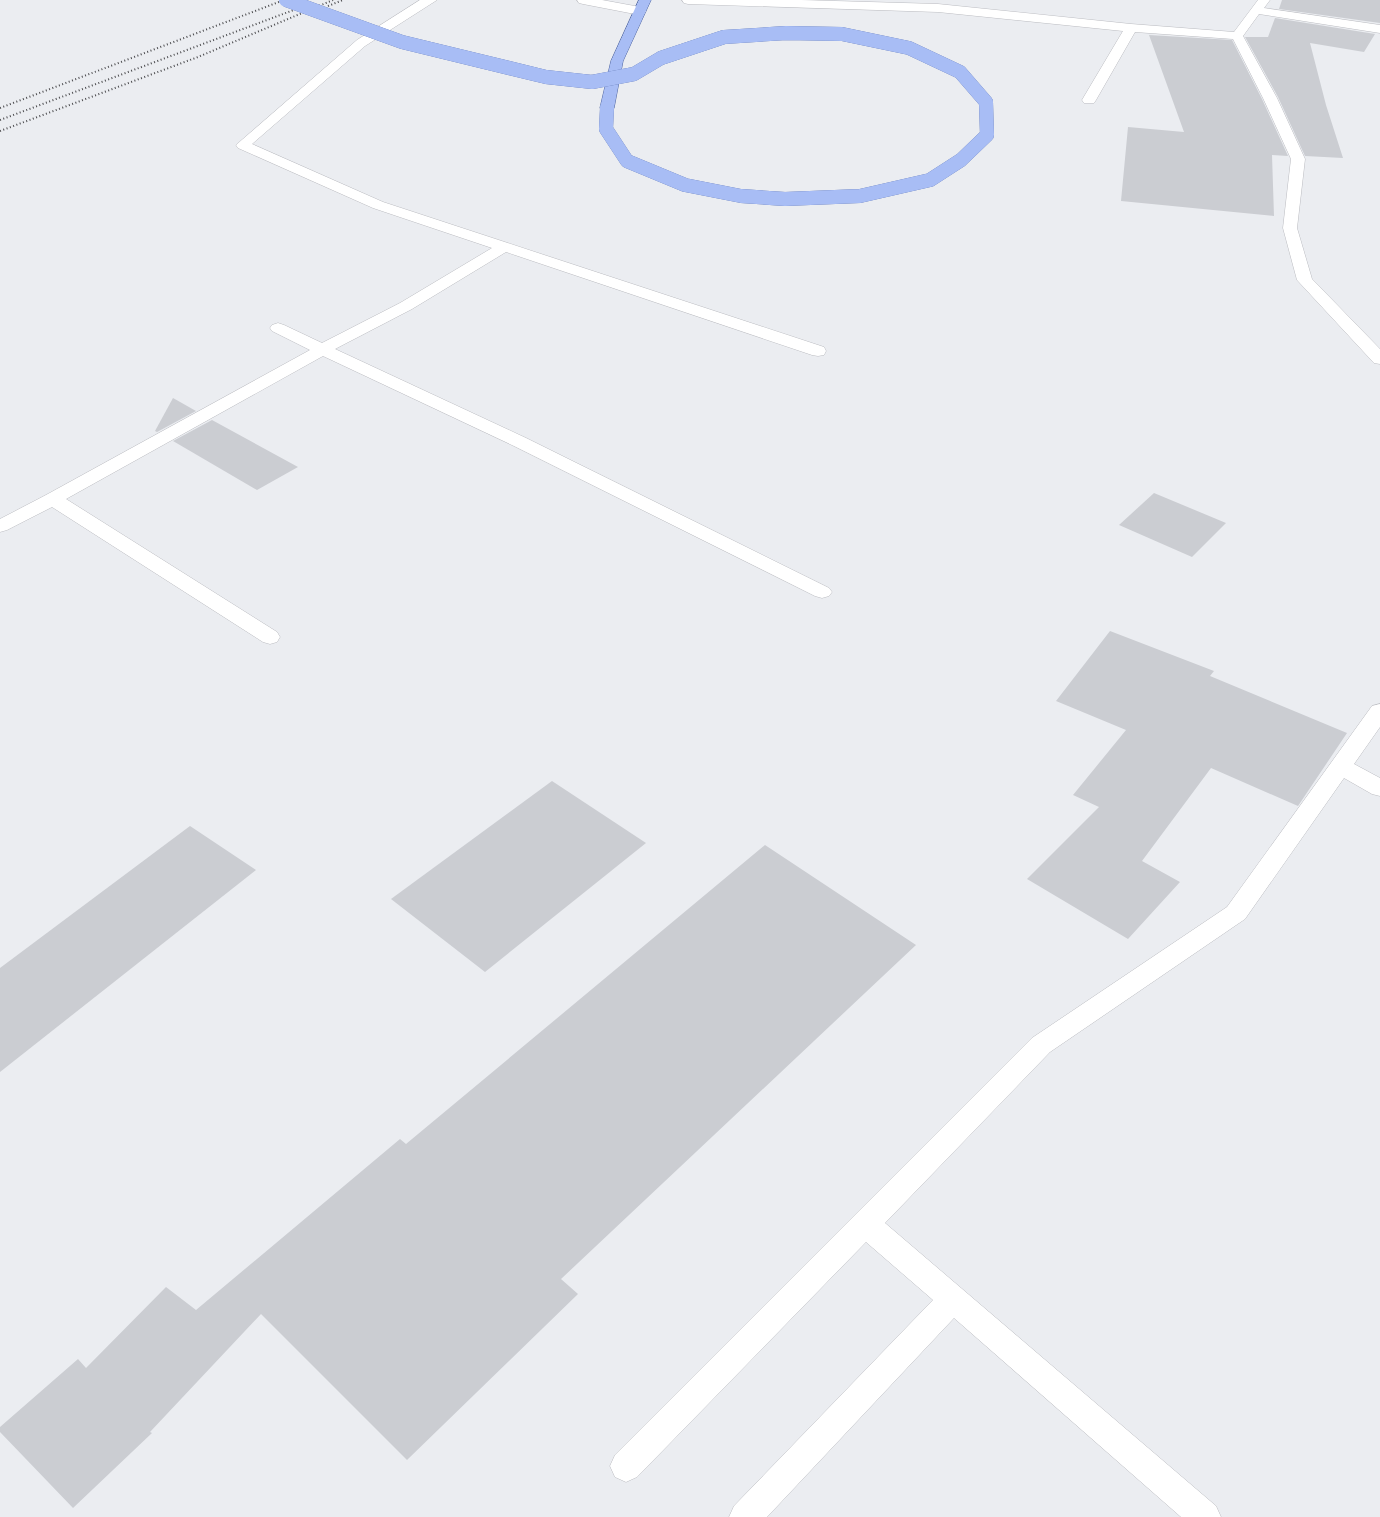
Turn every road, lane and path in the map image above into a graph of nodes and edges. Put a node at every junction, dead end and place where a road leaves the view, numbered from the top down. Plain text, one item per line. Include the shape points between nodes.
1 (286, 0) edge
2 (431, 0) edge
3 (583, 0) edge
4 (688, 0) edge
5 (1260, 5) edge
6 (643, 6) edge
7 (1131, 28) junction
8 (1380, 29) edge
9 (1237, 36) junction
10 (1089, 100) dead end
11 (504, 247) junction
12 (278, 328) dead end
13 (323, 349) junction
14 (818, 351) dead end
15 (1380, 359) edge
16 (53, 499) junction
17 (0, 526) edge
18 (822, 592) dead end
19 (270, 637) dead end
20 (1380, 711) edge
21 (1341, 766) junction
22 (1380, 788) edge
23 (866, 1224) junction
24 (953, 1299) junction
25 (626, 1466) dead end
26 (745, 1517) edge
27 (1205, 1517) edge

1 - 6 main road, bridge via 402,42 546,77 592,82 634,74 661,58 724,37 786,33 850,36 909,48 960,72 986,102 987,136 961,160 930,180 860,196 785,199 742,196 685,185 627,161 606,129 607,108 618,61
2 - 11 street via 362,43 243,146 378,205
3 - 6 street
4 - 7 street via 938,8
5 - 8 street
5 - 9 street
7 - 9 street
7 - 10 street
9 - 15 street via 1270,98 1298,159 1290,228 1305,280
11 - 13 street via 406,306
11 - 14 street
12 - 13 street
13 - 16 street
13 - 18 street via 520,442
16 - 17 street
16 - 19 street
20 - 21 street
21 - 22 street
21 - 23 street via 1236,914 1041,1045
23 - 24 street
23 - 25 street
24 - 26 street
24 - 27 street

